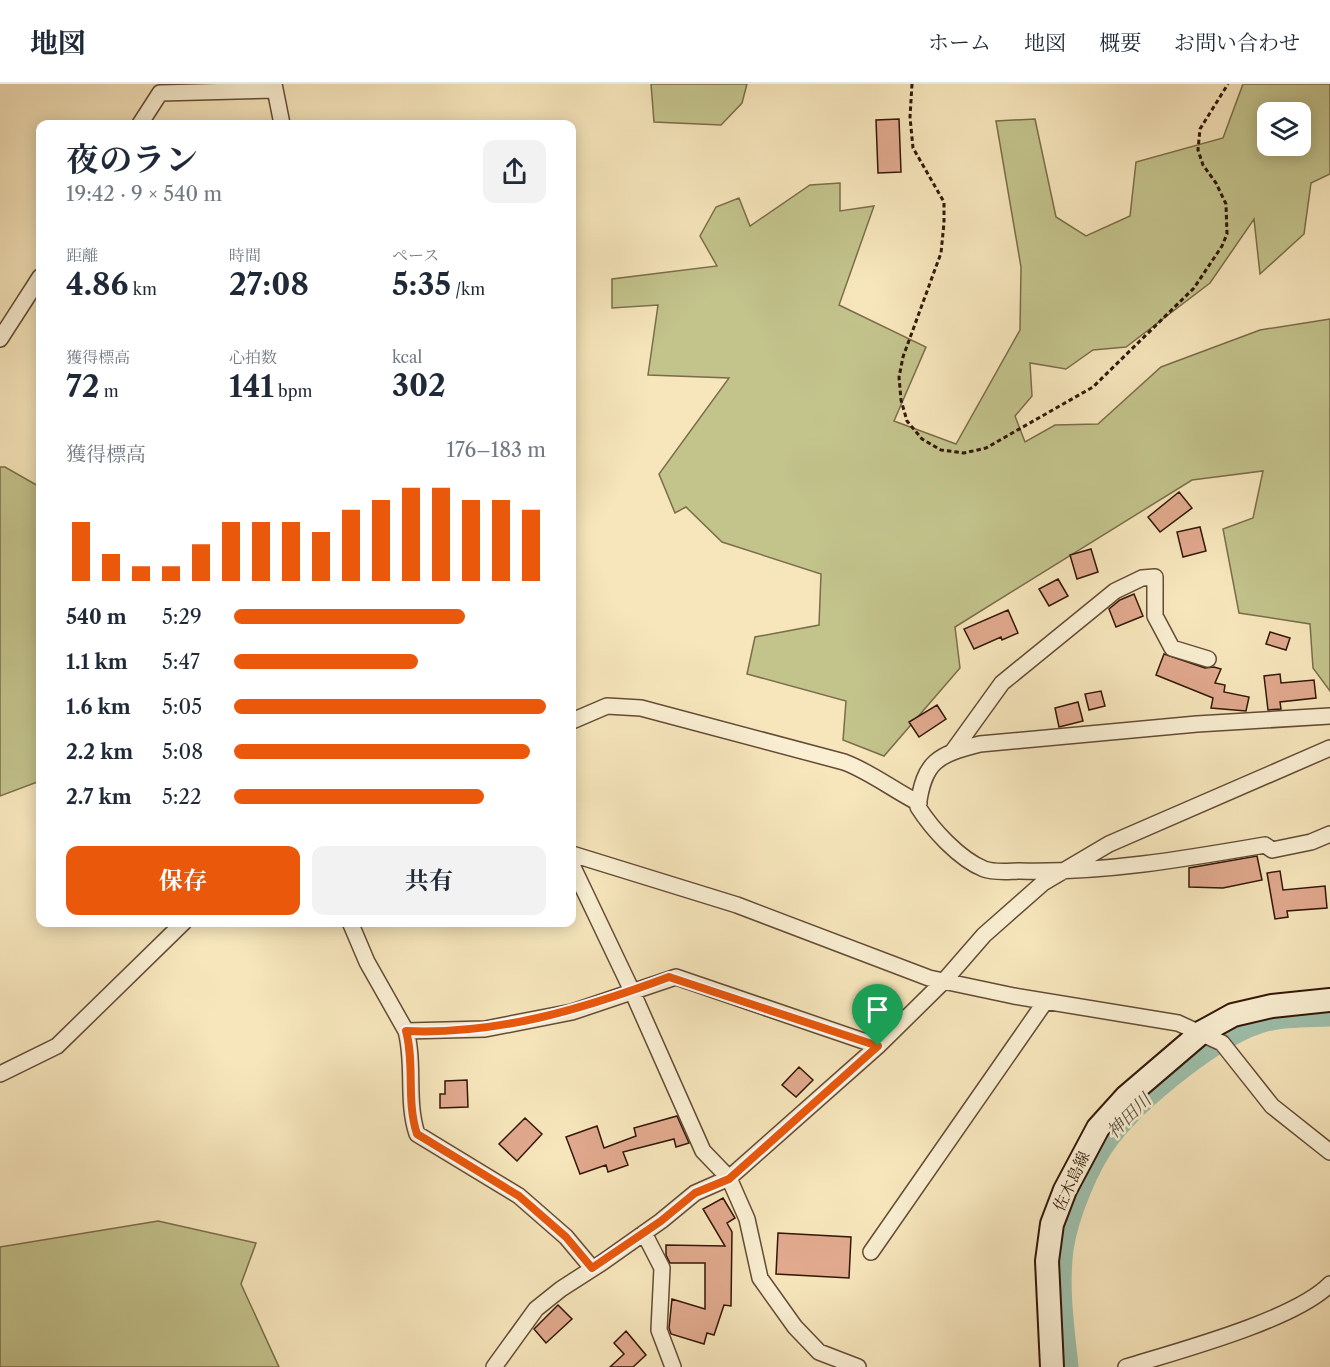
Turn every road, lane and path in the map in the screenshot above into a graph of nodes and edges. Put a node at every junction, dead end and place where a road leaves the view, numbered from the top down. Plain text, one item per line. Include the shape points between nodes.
1 (912, 84) edge
2 (1228, 84) edge
3 (275, 87) edge
4 (143, 120) edge
5 (281, 120) edge
6 (36, 283) edge
7 (0, 339) edge
8 (1208, 659) dead end
9 (1330, 716) edge
10 (576, 719) edge
11 (1330, 748) edge
12 (953, 751) junction
13 (919, 803) junction
14 (1330, 834) edge
15 (576, 855) edge
16 (1060, 872) junction
17 (576, 874) edge
18 (179, 927) edge
19 (352, 927) edge
20 (944, 981) junction
21 (632, 991) junction
22 (1330, 1000) edge
23 (1045, 1002) junction
24 (406, 1031) junction
25 (1202, 1032) junction
26 (878, 1046) junction
27 (0, 1074) edge
28 (1330, 1152) edge
29 (729, 1179) junction
30 (644, 1233) junction
31 (871, 1252) dead end
32 (592, 1268) junction
33 (1330, 1284) edge
34 (818, 1360) edge
35 (494, 1367) edge
36 (673, 1367) edge
37 (858, 1367) edge
38 (1052, 1367) edge
39 (1126, 1367) edge

1 - 2 path via 913,148 944,202 944,223 941,253 903,357 899,377 901,400 907,421 922,439 940,450 964,453 986,448 1093,387 1194,288 1227,234 1226,204 1198,150 1200,129
3 - 4 street via 160,93
3 - 5 street
6 - 7 street
8 - 12 street via 1172,648 1155,616 1155,577 1142,578 1115,591 1002,683
9 - 12 street via 980,744
10 - 13 street via 607,706 641,708 844,762 868,771
11 - 16 street via 1109,844
12 - 13 street via 933,760 922,783
13 - 16 street via 925,818 964,856 985,870
14 - 16 street via 1272,850 1265,845 1160,863
15 - 20 street via 693,890
16 - 20 street via 984,935
17 - 21 street
18 - 27 street via 57,1046
19 - 24 street
20 - 23 street
20 - 26 street
21 - 24 street via 572,1012 485,1029
21 - 26 street via 676,977
21 - 29 street via 703,1151
22 - 25 main road, 佐木島線 via 1233,1015
23 - 25 street via 1178,1023
23 - 31 street
24 - 32 street via 412,1121 417,1134 519,1196 566,1237
25 - 28 street via 1222,1043 1272,1106
25 - 38 main road, 佐木島線 via 1126,1097 1098,1128 1065,1190 1052,1224 1047,1260
26 - 29 street
29 - 30 street via 695,1193
29 - 34 street via 747,1219 760,1278
30 - 32 street
30 - 36 street via 662,1268 659,1330
32 - 35 street via 536,1309
33 - 39 street via 1299,1306
34 - 37 street

